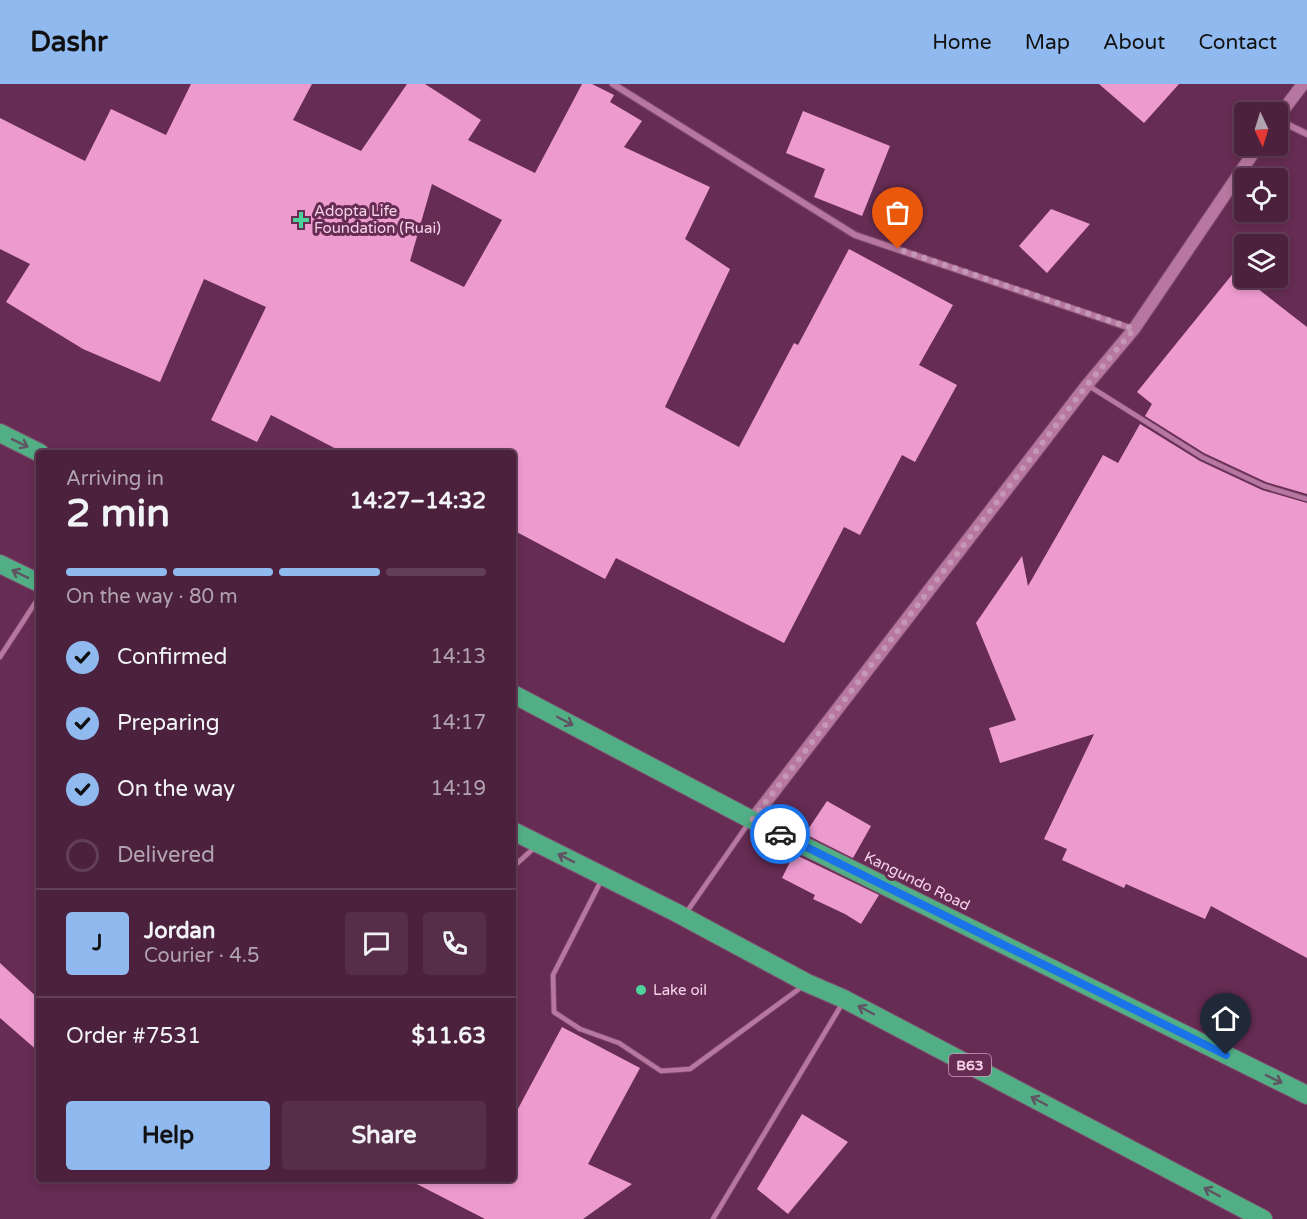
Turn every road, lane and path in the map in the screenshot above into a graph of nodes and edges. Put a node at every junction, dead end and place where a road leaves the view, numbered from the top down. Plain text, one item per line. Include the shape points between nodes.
1 (613, 84) edge
2 (1304, 84) edge
3 (1288, 105) edge
4 (1288, 124) edge
5 (1307, 134) edge
6 (1251, 156) edge
7 (1134, 329) junction
8 (1087, 385) junction
9 (0, 433) edge
10 (36, 451) edge
11 (1307, 499) edge
12 (0, 564) edge
13 (36, 582) edge
14 (36, 602) edge
15 (0, 657) edge
16 (516, 696) edge
17 (752, 820) junction
18 (516, 833) edge
19 (538, 844) junction
20 (516, 864) edge
21 (603, 877) junction
22 (683, 917) junction
23 (807, 983) junction
24 (844, 999) junction
25 (1307, 1095) edge
26 (713, 1219) edge
27 (1263, 1219) edge

1 - 7 street via 855,235
2 - 3 street
4 - 5 street
6 - 7 street
7 - 8 street
8 - 11 lane via 1202,457 1264,486
8 - 17 street
9 -> 10 highway
13 -> 12 highway
14 - 15 lane
16 -> 17 highway, Kangundo Road
17 - 22 lane
17 -> 25 highway, Kangundo Road
18 - 19 highway, B63
19 - 20 lane
21 -> 19 highway, B63
21 - 22 highway, B63
21 - 23 lane via 553,975 554,1012 580,1029 619,1043 661,1071 690,1069
22 - 23 highway, B63
23 - 24 highway, B63
24 - 26 lane
27 -> 24 highway, B63

